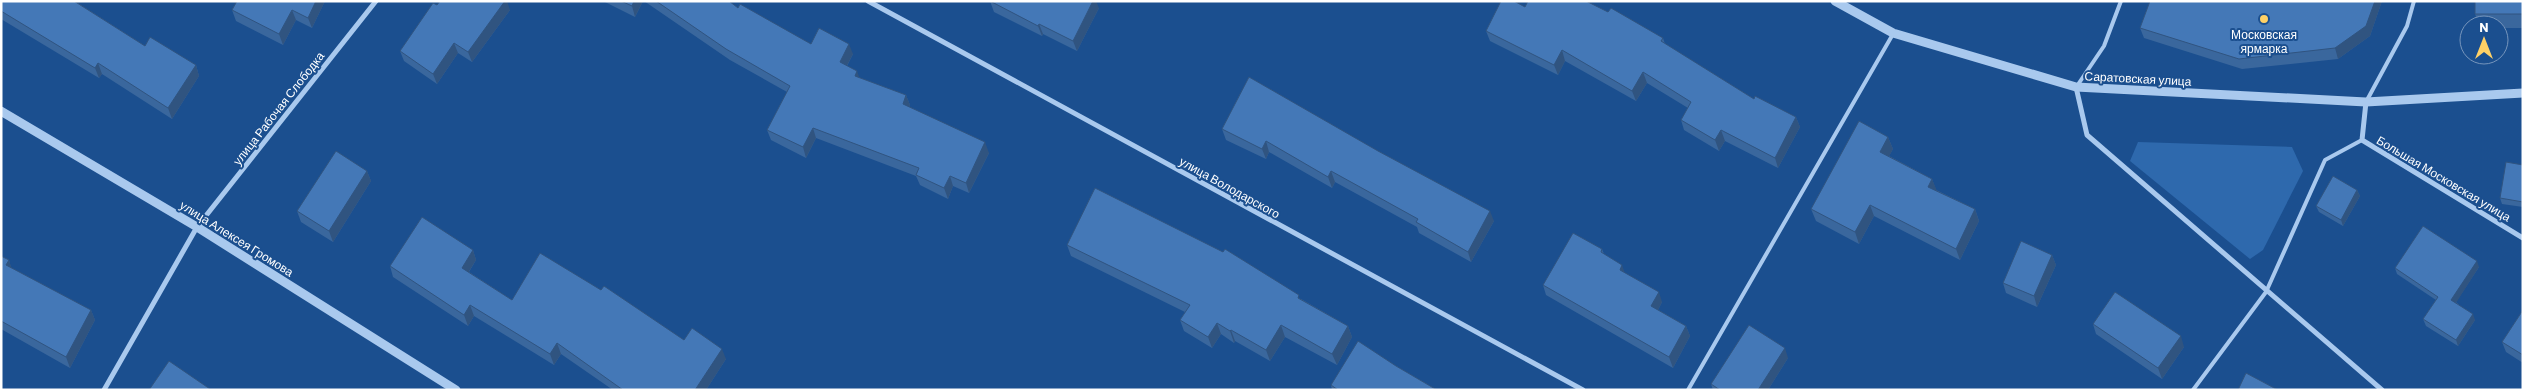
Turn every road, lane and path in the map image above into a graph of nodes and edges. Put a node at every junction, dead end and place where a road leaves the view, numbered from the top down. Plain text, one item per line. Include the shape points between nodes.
1 (376, 1) edge
2 (868, 1) edge
3 (1835, 1) edge
4 (2121, 1) edge
5 (2414, 1) edge
6 (1893, 33) junction
7 (2076, 88) junction
8 (2523, 93) edge
9 (2366, 102) junction
10 (1, 111) edge
11 (2362, 140) junction
12 (197, 227) junction
13 (2523, 238) edge
14 (2266, 292) junction
15 (104, 390) edge
16 (456, 390) edge
17 (1583, 390) edge
18 (1688, 390) edge
19 (2193, 390) edge
20 (2382, 390) edge

1 - 12 street, улица Рабочая Слободка
2 - 17 street, улица Володарского
3 - 6 street, Саратовская улица
4 - 7 lane via 2104,46
5 - 9 lane via 2407,26
6 - 7 street, Саратовская улица
6 - 18 lane
7 - 9 street, Саратовская улица
7 - 14 street via 2087,135
8 - 9 street, Саратовская улица
9 - 11 street, Большая Московская улица
10 - 12 street, улица Алексея Громова
11 - 13 street, Большая Московская улица
11 - 14 lane via 2325,160
12 - 15 street, улица Рабочая Слободка
12 - 16 street, улица Алексея Громова
14 - 19 lane
14 - 20 street

